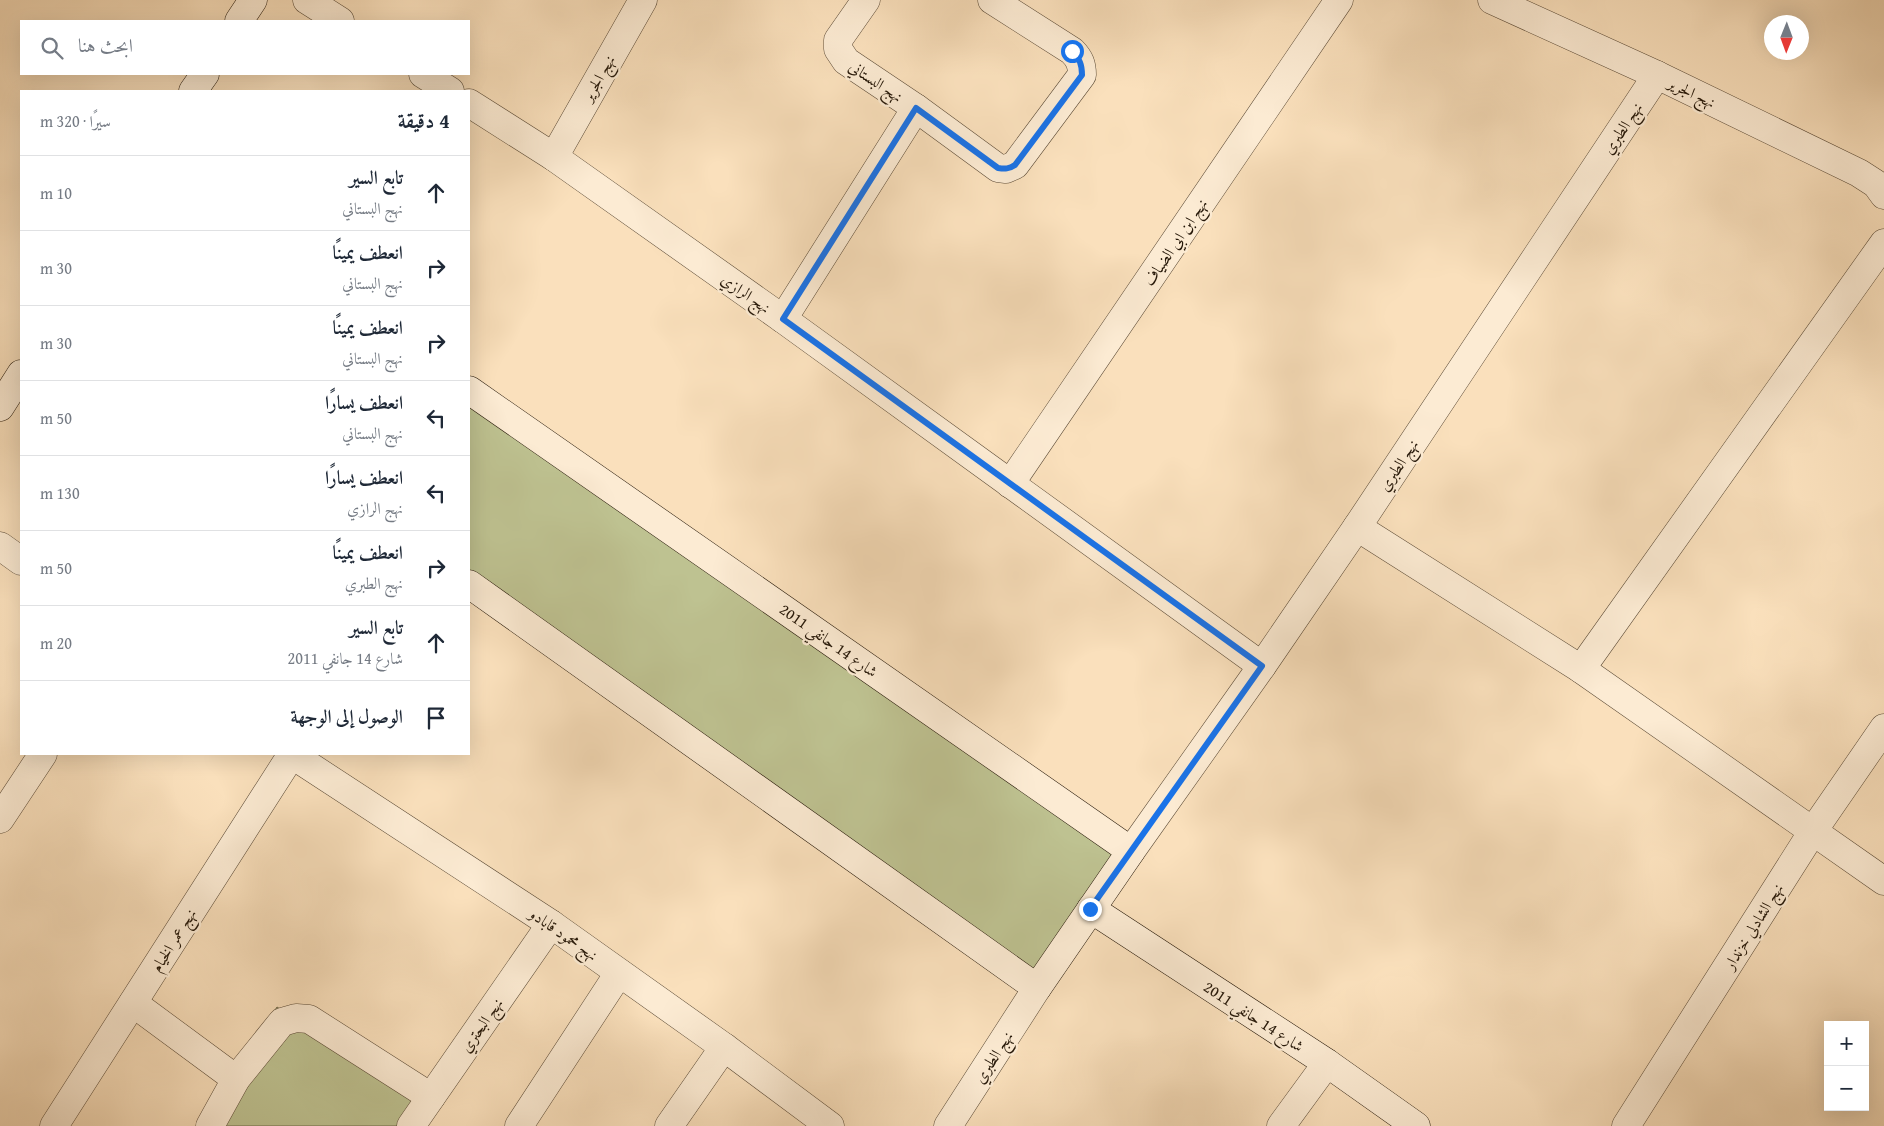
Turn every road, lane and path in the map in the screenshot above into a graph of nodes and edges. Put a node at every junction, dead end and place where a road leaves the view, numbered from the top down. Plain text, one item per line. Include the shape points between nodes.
1 (253, 0) edge
2 (307, 0) edge
3 (643, 0) edge
4 (866, 0) edge
5 (992, 0) edge
6 (1340, 0) edge
7 (1492, 0) edge
8 (240, 20) edge
9 (338, 20) edge
10 (203, 75) edge
11 (425, 75) edge
12 (1657, 75) junction
13 (194, 90) edge
14 (448, 90) edge
15 (470, 104) edge
16 (916, 108) junction
17 (554, 157) junction
18 (1884, 195) edge
19 (1884, 243) edge
20 (783, 319) junction
21 (20, 376) edge
22 (470, 391) edge
23 (0, 407) edge
24 (1010, 484) junction
25 (1357, 528) junction
26 (0, 546) edge
27 (20, 560) edge
28 (470, 585) edge
29 (1262, 666) junction
30 (1581, 670) junction
31 (1884, 728) edge
32 (42, 755) edge
33 (291, 755) edge
34 (294, 755) edge
35 (0, 819) edge
36 (1813, 832) junction
37 (1131, 851) junction
38 (1884, 881) edge
39 (1090, 909) junction
40 (551, 924) junction
41 (619, 973) junction
42 (1038, 988) junction
43 (133, 1003) junction
44 (724, 1047) junction
45 (1327, 1063) junction
46 (236, 1079) junction
47 (431, 1097) junction
48 (54, 1126) edge
49 (210, 1126) edge
50 (411, 1126) edge
51 (519, 1126) edge
52 (669, 1126) edge
53 (830, 1126) edge
54 (948, 1126) edge
55 (1281, 1126) edge
56 (1416, 1126) edge
57 (1626, 1126) edge

1 - 8 street
2 - 9 street
3 - 17 street, نهج الجرير
4 - 16 street, نهج البستاني via 838,40 838,49 846,61
5 - 16 street, نهج البستاني via 1072,51 1082,66 1082,75 1015,165 1006,169 998,168
6 - 24 street, نهج ابن ابي الضياف
7 - 12 street, نهج الجرير
10 - 13 street
11 - 14 street
12 - 18 street, نهج الجرير via 1860,172
12 - 25 street, نهج الطبري
15 - 17 street, نهج الرازي
16 - 20 street, نهج البستاني
17 - 20 street, نهج الرازي
19 - 30 street
20 - 24 street, نهج الرازي
21 - 23 street
22 - 37 street, شارع 14 جانفي 2011
24 - 29 street, نهج الرازي
25 - 29 street, نهج الطبري
25 - 30 street
26 - 27 street
28 - 42 street
29 - 37 street, نهج الطبري
30 - 36 street
31 - 36 street, نهج الشادلي خزندار
32 - 35 street
33 - 43 street, نهج عمر الخيام
34 - 40 street, نهج محمود قابادو
36 - 38 street
36 - 57 street, نهج الشادلي خزندار
37 - 39 street
39 - 42 street
39 - 45 street, شارع 14 جانفي 2011
40 - 41 street, نهج محمود قابادو
40 - 47 street, نهج البحتري
41 - 44 street, نهج محمود قابادو
41 - 51 street
42 - 54 street, نهج الطبري
43 - 46 street
43 - 48 street, نهج عمر الخيام
44 - 52 street
44 - 53 street, نهج محمود قابادو
45 - 55 street
45 - 56 street, شارع 14 جانفي 2011
46 - 47 street via 282,1022 309,1019
46 - 49 street
47 - 50 street, نهج البحتري

